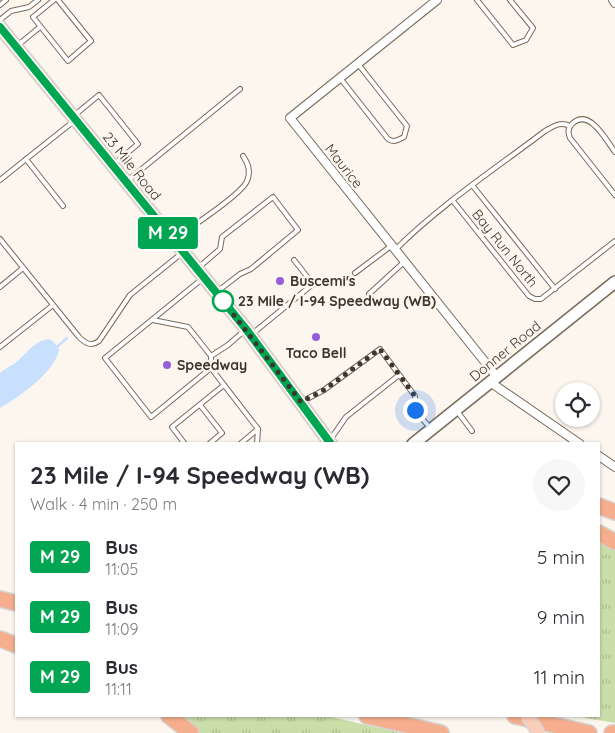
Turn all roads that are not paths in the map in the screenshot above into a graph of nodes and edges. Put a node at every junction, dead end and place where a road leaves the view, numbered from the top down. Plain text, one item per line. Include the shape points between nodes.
1 (6, 0) edge
2 (38, 0) edge
3 (54, 0) edge
4 (58, 0) edge
5 (437, 0) edge
6 (477, 0) edge
7 (510, 0) edge
8 (0, 5) edge
9 (0, 20) edge
10 (0, 27) edge
11 (40, 27) junction
12 (16, 47) junction
13 (357, 64) junction
14 (340, 78) junction
15 (240, 90) dead end
16 (74, 118) junction
17 (570, 126) junction
18 (615, 152) edge
19 (243, 156) dead end
20 (26, 159) junction
21 (113, 166) junction
22 (0, 180) edge
23 (126, 182) junction
24 (472, 185) junction
25 (615, 195) edge
26 (453, 201) junction
27 (63, 206) dead end
28 (0, 239) edge
29 (173, 239) junction
30 (615, 240) edge
31 (393, 248) junction
32 (183, 252) junction
33 (294, 260) dead end
34 (404, 262) junction
35 (23, 268) junction
36 (201, 273) junction
37 (355, 273) dead end
38 (615, 282) edge
39 (0, 287) edge
40 (555, 289) junction
41 (216, 293) junction
42 (369, 294) dead end
43 (53, 305) junction
44 (153, 320) junction
45 (248, 332) junction
46 (0, 347) edge
47 (211, 356) junction
48 (211, 368) junction
49 (399, 375) junction
50 (494, 380) junction
51 (224, 385) junction
52 (301, 402) junction
53 (200, 405) junction
54 (456, 409) junction
55 (258, 429) junction
56 (431, 429) junction
57 (472, 431) dead end
58 (183, 442) edge
59 (211, 442) edge
60 (242, 442) edge
61 (257, 442) edge
62 (330, 442) edge
63 (415, 442) edge
64 (577, 442) edge
65 (600, 457) edge
66 (615, 467) edge
67 (600, 506) edge
68 (615, 512) edge
69 (600, 534) edge
70 (615, 542) edge
71 (0, 595) edge
72 (15, 597) edge
73 (0, 599) edge
74 (15, 603) edge
75 (0, 634) edge
76 (15, 637) edge
77 (0, 639) edge
78 (15, 645) edge
79 (170, 717) edge
80 (370, 717) edge
81 (519, 717) edge
82 (528, 717) edge
83 (192, 733) edge
84 (441, 733) edge
85 (540, 733) edge
86 (589, 733) edge

1 - 8 lane
2 - 9 lane
3 - 11 lane via 33,17
4 - 11 lane via 91,41 68,61
5 - 13 street, Maurice
6 - 7 lane via 513,45 526,40 533,28
10 - 12 main road, 23 Mile Road
11 - 12 lane
12 - 16 main road, 23 Mile Road
13 - 14 street, Maurice
13 - 14 lane via 407,126 404,137 396,141 388,139
14 - 31 street, Maurice via 290,118
15 - 23 lane
16 - 20 lane
16 - 21 main road, 23 Mile Road
16 - 21 lane via 99,95 138,144
17 - 18 lane via 579,119 590,121
17 - 24 lane via 563,124 550,128
17 - 25 lane via 570,138
19 - 29 lane via 249,176 243,188
20 - 22 lane
20 - 27 lane
21 - 23 main road, 23 Mile Road
23 - 29 main road, 23 Mile Road
24 - 26 lane
24 - 40 lane
26 - 31 lane
26 - 40 lane, Bay Run North via 529,296 541,299
28 - 35 lane
29 - 32 main road, 23 Mile Road
30 - 40 lane, Bay Run North
31 - 34 street, Maurice
31 - 37 lane
32 - 36 main road, 23 Mile Road
32 - 43 lane via 130,295 96,343 83,341
33 - 45 lane via 313,284
34 - 42 lane
34 - 50 street, Maurice
35 - 39 lane
35 - 43 lane
36 - 41 main road, 23 Mile Road
36 - 41 lane via 220,249 222,237 273,197 298,230
36 - 44 lane
38 - 50 street, Donner Road
41 - 45 main road, 23 Mile Road
43 - 46 lane
44 - 47 lane via 188,327
44 - 48 lane via 105,358 151,417
45 - 47 lane
45 - 52 main road, 23 Mile Road
47 - 48 lane
48 - 51 lane
49 - 52 lane via 380,349 324,390
49 - 56 lane via 415,396 415,410
49 - 62 lane via 346,417
50 - 54 street, Donner Road
50 - 64 street, Maurice
51 - 53 lane
51 - 55 lane
52 - 62 main road, 23 Mile Road
53 - 58 lane via 172,427
53 - 59 lane via 222,433
54 - 56 street, Donner Road
54 - 57 lane
55 - 60 lane
55 - 61 lane
56 - 63 street, Donner Road
65 - 66 street
67 - 68 highway
69 - 70 highway
71 - 72 highway
73 - 74 highway
75 - 76 highway
77 - 78 highway
79 - 83 highway
80 - 84 highway
81 - 86 highway
82 - 85 main road, bridge

